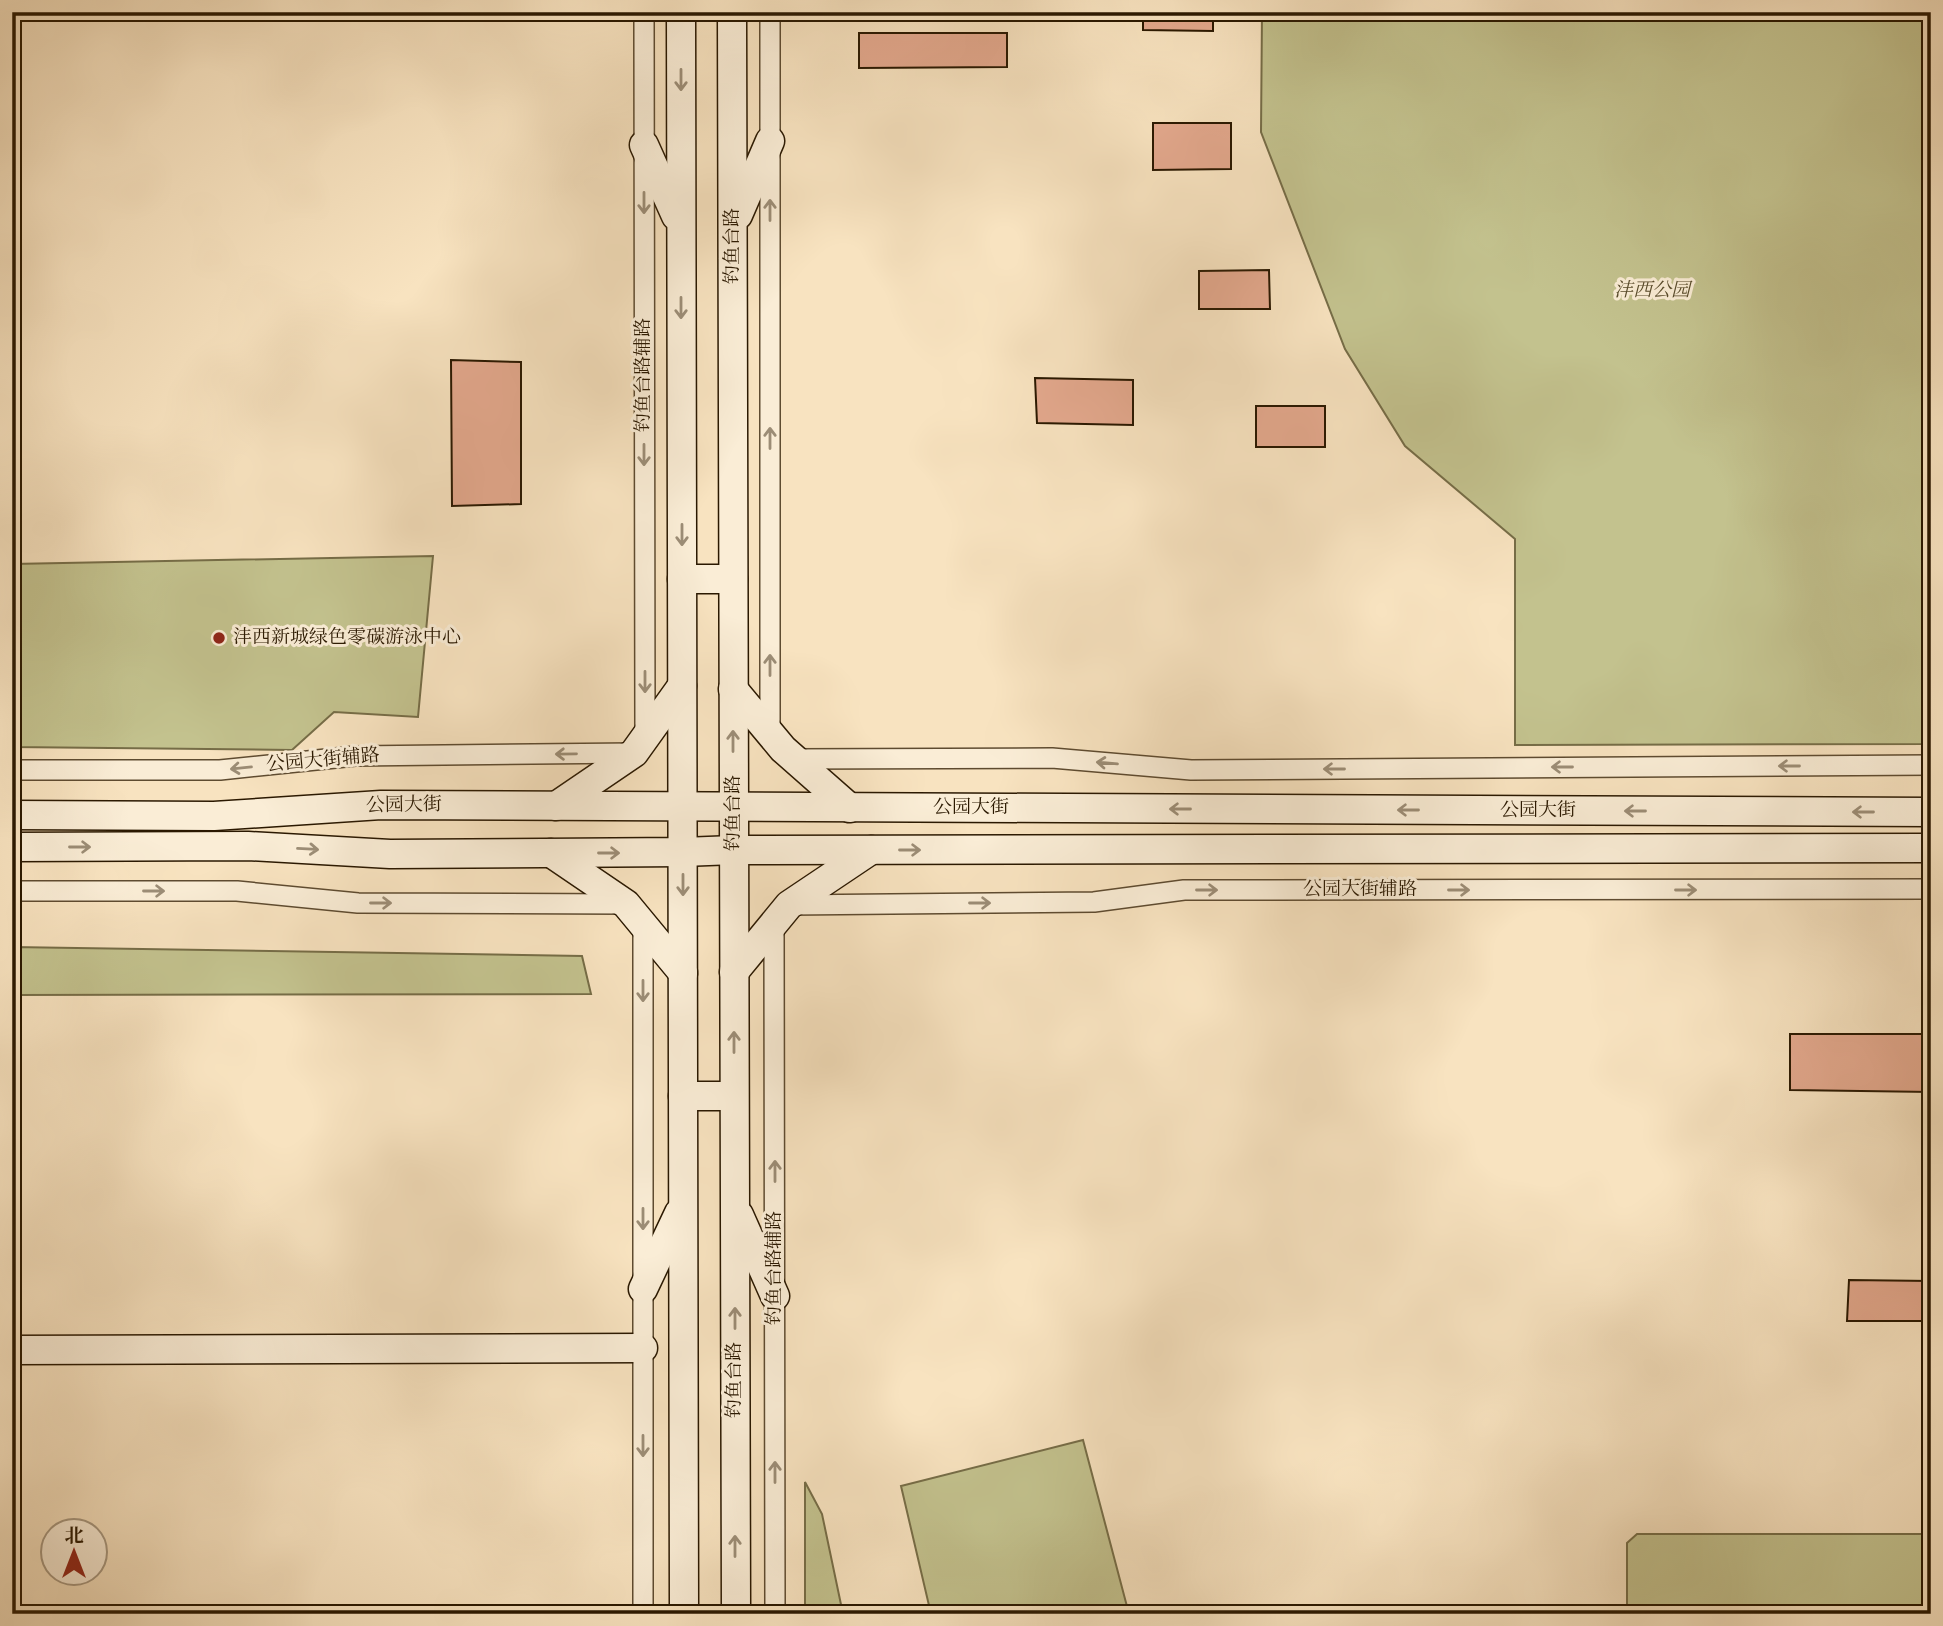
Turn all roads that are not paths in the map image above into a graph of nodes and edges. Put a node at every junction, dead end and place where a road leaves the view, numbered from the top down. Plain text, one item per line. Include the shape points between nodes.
1 (644, 12) edge
2 (681, 12) edge
3 (732, 12) edge
4 (770, 12) edge
5 (770, 141) junction
6 (644, 145) junction
7 (681, 226) junction
8 (733, 227) junction
9 (682, 579) junction
10 (733, 579) junction
11 (682, 686) junction
12 (733, 689) junction
13 (770, 733) junction
14 (639, 745) junction
15 (794, 759) junction
16 (1931, 765) edge
17 (12, 770) edge
18 (555, 806) junction
19 (682, 806) junction
20 (734, 807) junction
21 (850, 808) junction
22 (1931, 812) edge
23 (12, 815) edge
24 (12, 847) edge
25 (1931, 848) edge
26 (734, 850) junction
27 (871, 850) junction
28 (683, 852) junction
29 (551, 853) junction
30 (1931, 890) edge
31 (12, 891) edge
32 (634, 914) junction
33 (782, 914) junction
34 (734, 972) junction
35 (683, 973) junction
36 (683, 1096) junction
37 (734, 1096) junction
38 (683, 1204) junction
39 (735, 1206) junction
40 (643, 1289) junction
41 (775, 1296) junction
42 (643, 1348) junction
43 (12, 1350) edge
44 (643, 1614) edge
45 (684, 1614) edge
46 (736, 1614) edge
47 (775, 1614) edge

1 - 6 street, 钓鱼台路辅路
2 -> 7 main road
3 - 8 main road, 钓鱼台路
4 - 5 street
5 - 8 main road
13 -> 5 street
6 - 7 main road
6 -> 14 street, 钓鱼台路辅路
7 -> 9 main road
8 - 10 main road, 钓鱼台路
9 - 10 main road
9 - 11 main road
10 - 12 main road, 钓鱼台路
11 - 14 main road
11 - 19 main road
12 - 13 main road
20 -> 12 main road, 钓鱼台路
13 - 15 main road
14 -> 17 street, 公园大街辅路 via 355,756 220,770
14 - 18 main road
16 -> 15 street via 1191,770 1052,758
15 - 21 main road
18 - 19 main road, 公园大街
18 - 23 main road, 公园大街 via 381,805 214,816
19 - 20 main road, 公园大街
19 - 28 main road
20 - 21 main road, 公园大街
20 - 26 main road, 钓鱼台路
22 -> 21 main road, 公园大街
24 -> 29 main road, 公园大街 via 248,846 390,854
27 -> 25 main road, 公园大街
26 - 27 main road, 公园大街
26 - 28 main road, 公园大街
26 - 34 main road, 钓鱼台路
27 - 33 main road
29 -> 28 main road, 公园大街
28 -> 35 main road
29 - 32 main road
33 -> 30 street, 公园大街辅路 via 1094,902 1184,890
31 -> 32 street via 237,891 358,903
32 - 35 main road
32 -> 40 street
33 - 34 main road
41 -> 33 street, 钓鱼台路辅路
37 -> 34 main road, 钓鱼台路
35 - 36 main road
36 - 37 main road
36 - 38 main road
37 - 39 main road, 钓鱼台路
38 - 40 main road
38 - 45 main road
39 - 41 main road
46 -> 39 main road, 钓鱼台路
40 - 42 street
47 -> 41 street, 钓鱼台路辅路
42 - 43 main road
42 -> 44 street

